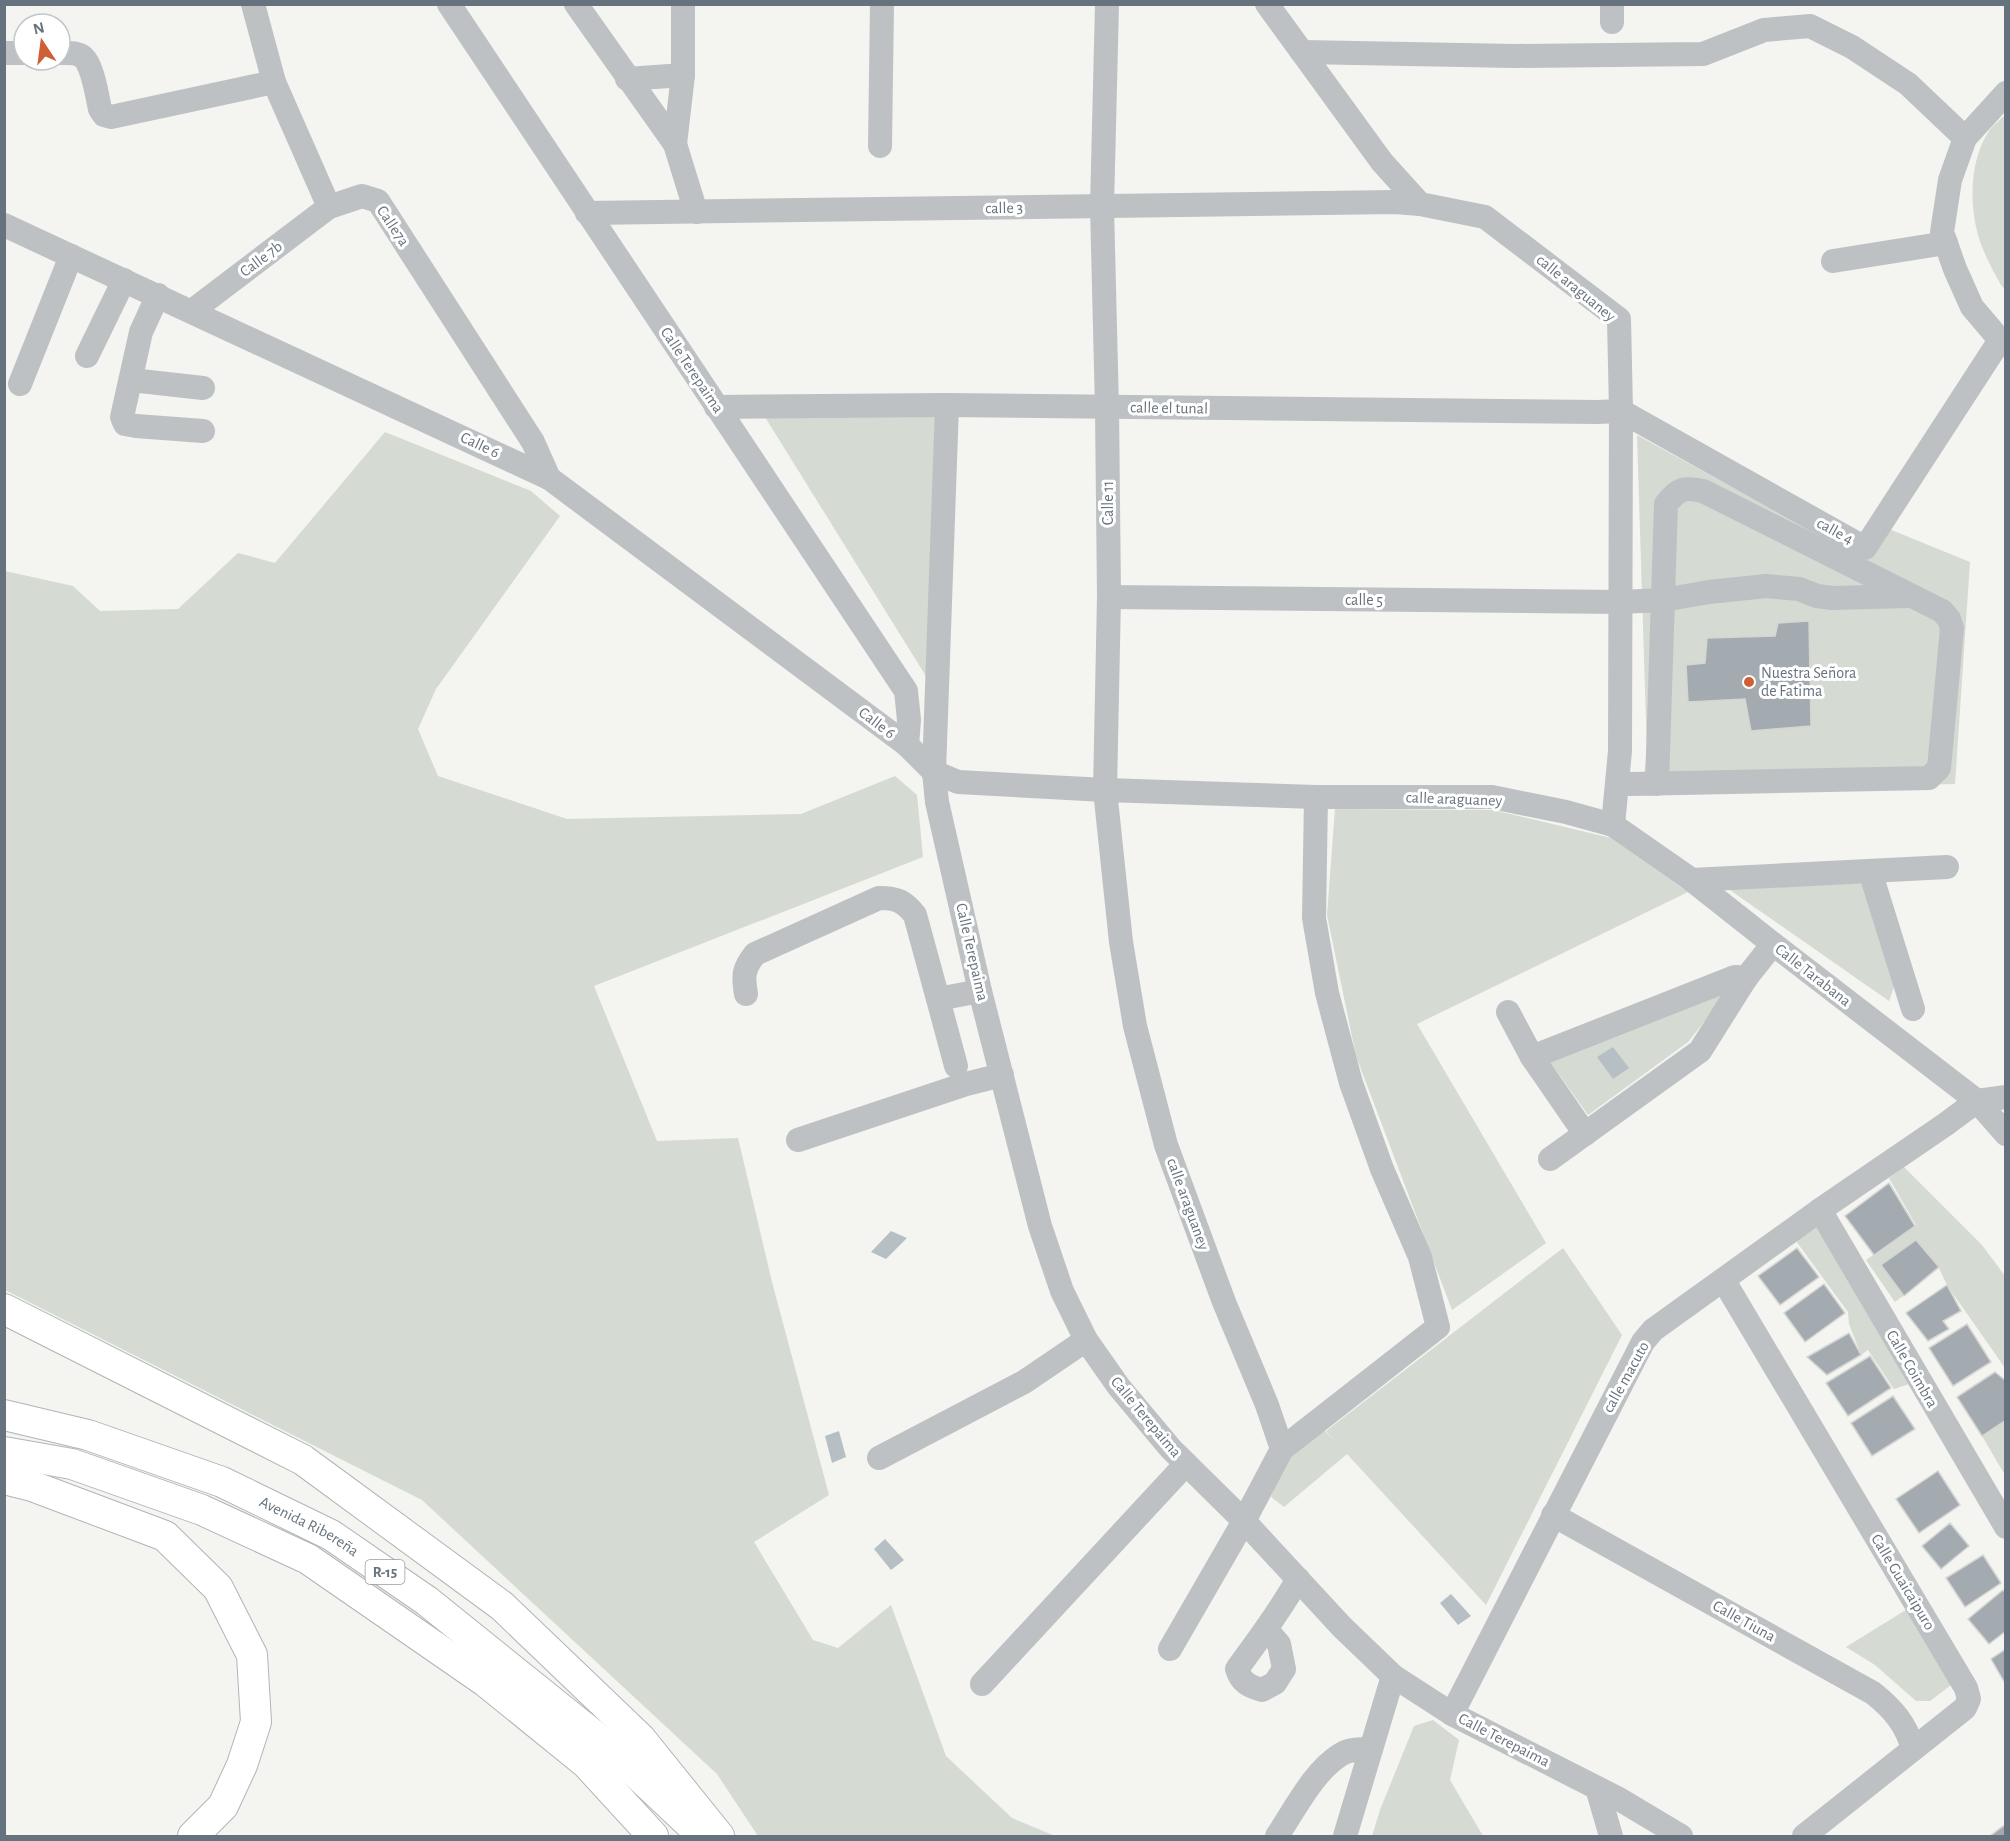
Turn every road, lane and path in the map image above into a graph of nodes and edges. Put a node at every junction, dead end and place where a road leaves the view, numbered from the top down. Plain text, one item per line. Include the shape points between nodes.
1 (253, 4) edge
2 (449, 4) edge
3 (576, 4) edge
4 (882, 4) edge
5 (1107, 4) edge
6 (1267, 4) edge
7 (683, 6) dead end
8 (1302, 52) junction
9 (72, 53) edge
10 (683, 75) junction
11 (627, 79) junction
12 (274, 82) junction
13 (2006, 93) edge
14 (1965, 138) junction
15 (675, 144) junction
16 (880, 146) dead end
17 (1420, 204) junction
18 (329, 207) junction
19 (1102, 207) junction
20 (696, 212) junction
21 (587, 213) junction
22 (4, 225) edge
23 (1946, 243) junction
24 (71, 256) junction
25 (1833, 261) dead end
26 (124, 280) junction
27 (158, 295) junction
28 (192, 311) junction
29 (2003, 341) edge
30 (87, 356) dead end
31 (131, 380) junction
32 (20, 384) dead end
33 (202, 388) dead end
34 (947, 405) junction
35 (716, 407) junction
36 (1107, 408) junction
37 (1621, 411) junction
38 (203, 431) dead end
39 (549, 478) junction
40 (1911, 596) junction
41 (1109, 597) junction
42 (1663, 600) junction
43 (1620, 602) junction
44 (907, 745) junction
45 (934, 772) junction
46 (1617, 784) junction
47 (1657, 784) junction
48 (1105, 790) junction
49 (1316, 797) junction
50 (1613, 825) junction
51 (1947, 867) dead end
52 (1870, 871) junction
53 (1692, 880) junction
54 (1773, 944) junction
55 (1746, 978) junction
56 (980, 991) junction
57 (746, 994) dead end
58 (938, 999) junction
59 (1913, 1009) dead end
60 (1508, 1012) dead end
61 (1532, 1057) junction
62 (956, 1066) dead end
63 (1002, 1075) junction
64 (2006, 1097) edge
65 (1977, 1101) junction
66 (1585, 1134) junction
67 (2006, 1134) edge
68 (798, 1140) dead end
69 (1550, 1159) dead end
70 (1820, 1210) junction
71 (1724, 1281) junction
72 (4, 1309) edge
73 (1086, 1340) junction
74 (4, 1415) edge
75 (1282, 1449) junction
76 (4, 1452) edge
77 (879, 1458) dead end
78 (1186, 1464) junction
79 (4, 1479) edge
80 (1553, 1515) junction
81 (1244, 1521) junction
82 (2006, 1527) edge
83 (1298, 1579) junction
84 (1266, 1629) dead end
85 (1170, 1649) dead end
86 (1393, 1676) junction
87 (982, 1684) dead end
88 (1452, 1714) junction
89 (1371, 1749) junction
90 (1912, 1749) junction
91 (1598, 1788) junction
92 (193, 1836) edge
93 (653, 1836) edge
94 (703, 1836) edge
95 (719, 1836) edge
96 (1277, 1836) edge
97 (1345, 1836) edge
98 (1611, 1836) edge
99 (1681, 1836) edge
100 (1804, 1836) edge

1 - 12 street
2 - 21 street, Calle Terepaima
3 - 11 street
4 - 16 street
5 - 19 street, Calle 11
6 - 8 street
7 - 10 street
8 - 14 street via 1703,54 1764,30 1810,26 1852,47 1908,84
8 - 17 street via 1382,162
9 - 12 street via 82,56 88,64 100,109 111,117
10 - 11 street
10 - 15 street
11 - 15 street
12 - 18 street
13 - 14 street
14 - 23 street via 1950,180 1942,232
15 - 20 street
17 - 19 street, calle 3
17 - 37 street, calle araguaney via 1485,217 1619,319
18 - 28 street, Calle 7b
18 - 39 street, Calle7a via 363,196 378,201 533,442
19 - 20 street, calle 3
19 - 36 street, Calle 11
20 - 21 street, calle 3
21 - 35 street, Calle Terepaima
22 - 24 street, Calle 6
23 - 25 street
23 - 29 street via 1972,307
24 - 26 street, Calle 6
24 - 32 street
26 - 27 street, Calle 6
26 - 30 street
27 - 28 street, Calle 6
27 - 31 street via 141,332
28 - 39 street, Calle 6
29 - 37 street, calle 4 via 1864,548
31 - 33 street
31 - 38 street via 122,417 125,424
34 - 35 street, calle el tunal
34 - 36 street, calle el tunal
34 - 45 street, Calle Terepaima
35 - 44 street, Calle Terepaima via 906,692
36 - 37 street, calle el tunal
36 - 41 street, Calle 11
37 - 43 street, calle araguaney
39 - 44 street, Calle 6
40 - 42 street, calle 5 via 1832,598 1766,586
40 - 42 street via 1703,491 1689,489 1675,493 1666,504
40 - 47 street via 1942,611 1952,628 1939,768 1929,778
41 - 43 street, calle 5
41 - 48 street, Calle 11
42 - 43 street, calle 5
42 - 47 street
43 - 46 street, calle araguaney
44 - 45 street
45 - 48 street via 958,782
45 - 56 street, Calle Terepaima via 937,802
46 - 47 street
46 - 50 street, calle araguaney
48 - 49 street, calle araguaney
48 - 75 street, calle araguaney via 1121,942 1135,1026 1166,1144
49 - 50 street, calle araguaney via 1492,797
49 - 75 street via 1314,918 1327,993 1351,1083 1420,1257 1438,1327
50 - 53 street, Calle Tarabana
51 - 52 street
52 - 53 street
52 - 59 street
53 - 54 street, Calle Tarabana
54 - 55 street
54 - 65 street, Calle Tarabana
55 - 61 street via 1735,977
55 - 66 street via 1700,1051
56 - 58 street
56 - 63 street, Calle Terepaima
57 - 58 street via 743,978 755,954 879,898 894,898 915,915
58 - 62 street
60 - 61 street
61 - 66 street
63 - 68 street
63 - 73 street, Calle Terepaima via 1040,1226 1062,1291
64 - 65 street
65 - 67 street, Calle Tarabana
65 - 70 street, calle macuto
66 - 69 street
70 - 71 street, calle macuto
70 - 82 street, Calle Coimbra
71 - 80 street, calle macuto via 1653,1330 1643,1342
71 - 90 street, Calle Guaicaipuro via 1966,1688 1969,1699 1965,1708
72 - 95 main road via 303,1460 502,1606 640,1738
73 - 77 street via 1024,1382
73 - 78 street, Calle Terepaima via 1119,1387
74 - 94 main road, Avenida Ribereña / R-15 via 88,1435 222,1482 331,1534 427,1601 606,1744
75 - 81 street
76 - 93 main road, Avenida Ribereña / R-15 via 82,1468 202,1510 308,1558 504,1697 586,1763
78 - 81 street, Calle Terepaima
78 - 87 street
79 - 92 main road via 165,1536 218,1588 252,1655 256,1722 223,1806
80 - 88 street, calle macuto
80 - 90 street, Calle Tiuna via 1873,1693 1899,1717
81 - 83 street, Calle Terepaima
81 - 85 street
83 - 84 street
83 - 86 street, Calle Terepaima
86 - 88 street, Calle Terepaima
86 - 89 street
88 - 91 street, Calle Terepaima
89 - 96 street via 1341,1754 1323,1768
89 - 97 street
90 - 100 street, Calle Guaicaipuro
91 - 98 street
91 - 99 street, Calle Terepaima

